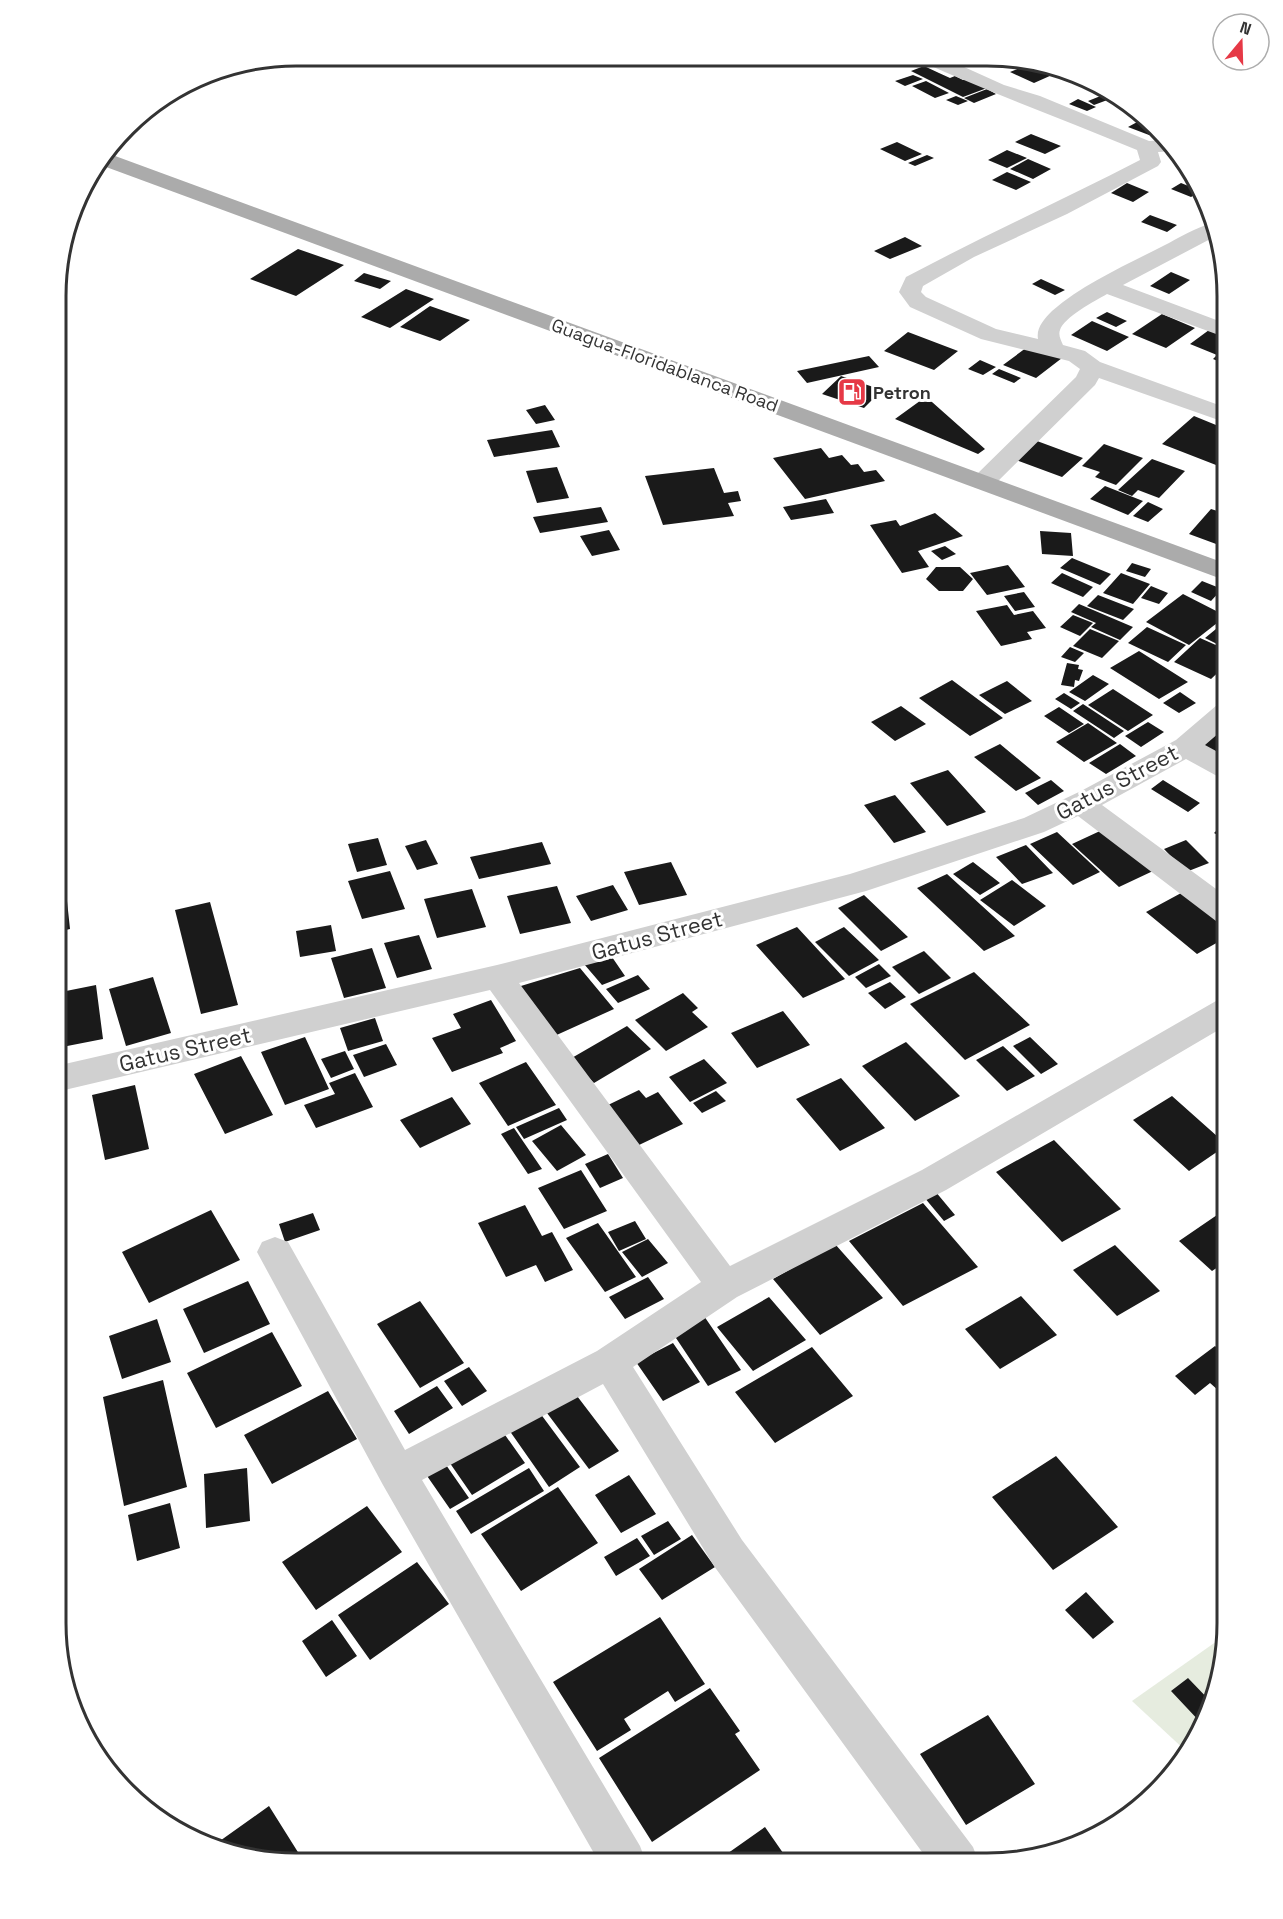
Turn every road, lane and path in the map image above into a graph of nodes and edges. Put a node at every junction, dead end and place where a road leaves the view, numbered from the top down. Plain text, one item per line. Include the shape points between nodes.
1 (946, 66) edge
2 (1162, 146) edge
3 (1146, 147) junction
4 (110, 161) edge
5 (1209, 237) edge
6 (1105, 286) junction
7 (1217, 328) edge
8 (1053, 349) junction
9 (1092, 367) junction
10 (1217, 412) edge
11 (982, 482) junction
12 (1217, 569) edge
13 (1217, 720) edge
14 (1186, 747) junction
15 (1217, 764) edge
16 (1080, 803) junction
17 (1217, 906) edge
18 (497, 977) junction
19 (1217, 1017) edge
20 (66, 1077) edge
21 (275, 1252) dead end
22 (724, 1286) junction
23 (610, 1362) junction
24 (397, 1473) junction
25 (618, 1853) edge
26 (950, 1853) edge

1 - 3 street
2 - 3 street
3 - 8 street via 1151,162 914,282 910,292 918,302 989,334
4 - 11 main road, Guagua-Floridablanca Road
5 - 6 street
6 - 7 street
6 - 8 street via 1051,324 1048,335
8 - 9 street via 1077,356
9 - 10 street
9 - 11 street via 1087,380
11 - 12 main road, Guagua-Floridablanca Road
13 - 14 street, Gatus Street
14 - 15 street
14 - 16 street, Gatus Street
16 - 17 street
16 - 18 street, Gatus Street via 1034,825 855,882
18 - 20 street, Gatus Street
18 - 22 street
19 - 22 street via 934,1180
21 - 24 street
22 - 23 street
23 - 24 street
23 - 26 street via 728,1553
24 - 25 street

